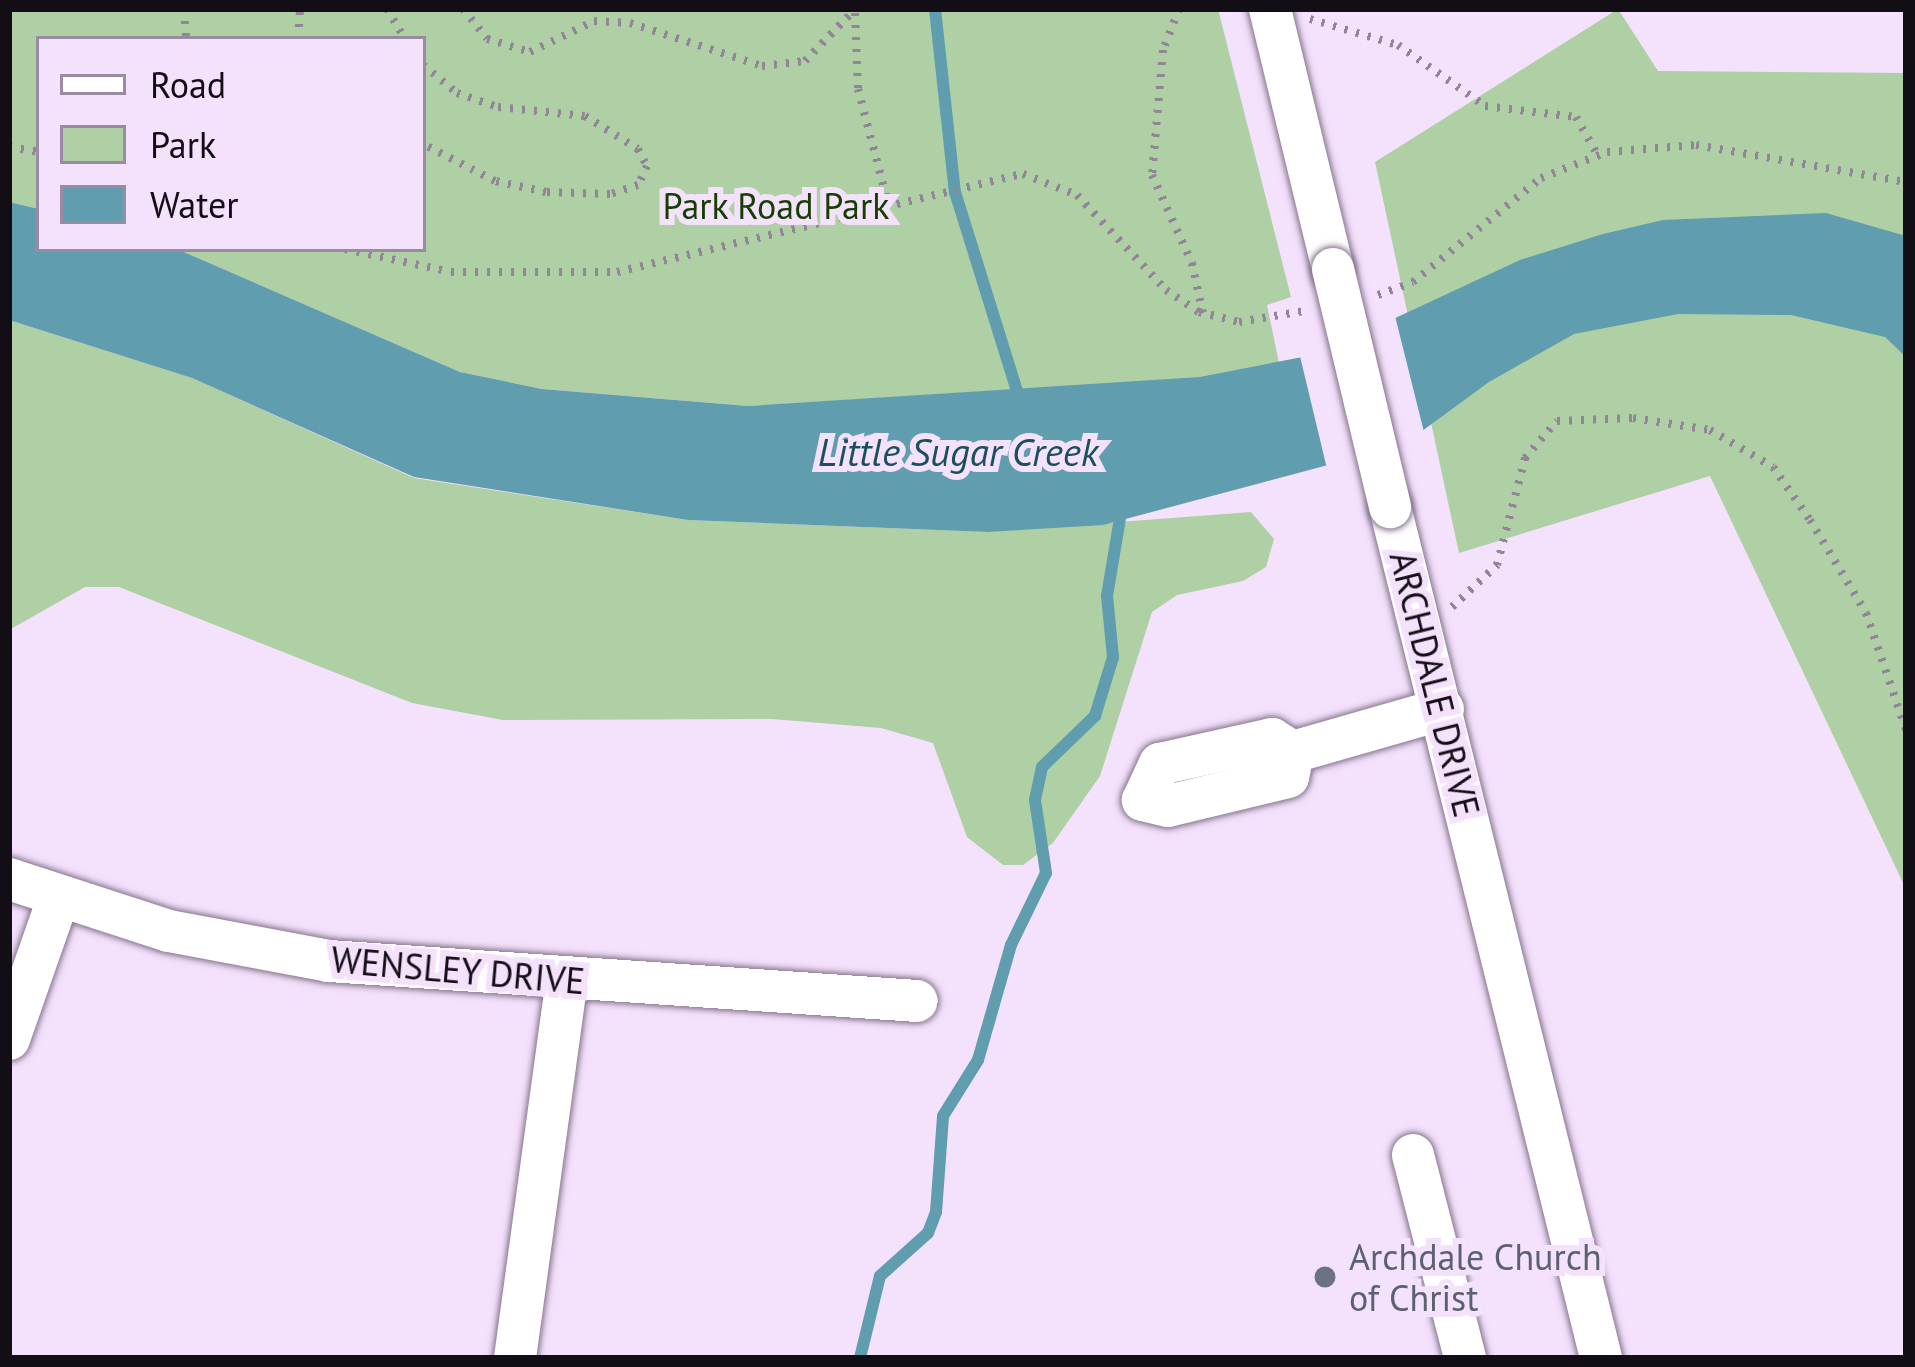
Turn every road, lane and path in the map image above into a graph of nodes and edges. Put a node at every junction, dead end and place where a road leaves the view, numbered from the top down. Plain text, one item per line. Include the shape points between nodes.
1 (387, 9) edge
2 (463, 9) edge
3 (1179, 9) edge
4 (855, 10) edge
5 (1272, 14) edge
6 (403, 36) edge
7 (426, 67) edge
8 (426, 146) edge
9 (1597, 154) junction
10 (1906, 182) edge
11 (889, 203) junction
12 (359, 252) edge
13 (1330, 287) junction
14 (1366, 298) dead end
15 (1203, 314) junction
16 (1420, 621) junction
17 (1443, 710) junction
18 (1906, 730) edge
19 (1293, 752) dead end
20 (9, 878) edge
21 (59, 896) junction
22 (567, 980) junction
23 (917, 1001) dead end
24 (9, 1039) edge
25 (1413, 1156) dead end
26 (515, 1358) edge
27 (1466, 1358) edge
28 (1601, 1358) edge

1 - 6 path
2 - 4 path via 487,39 530,52 593,21 630,23 762,66 805,61
3 - 15 path via 1163,50 1151,175 1192,263
4 - 11 path via 859,89
5 - 9 path via 1356,27 1442,70 1489,108 1576,117
5 - 13 street, ARCHDALE DRIVE
7 - 8 path via 457,93 498,107 585,116 638,148 647,166 638,185 610,194 546,192 495,181
9 - 10 path via 1696,145
9 - 14 path via 1541,178 1413,283
11 - 12 path via 593,275 451,272
11 - 15 path via 988,177 1034,176 1077,195 1166,290
13 - 15 path via 1239,322
13 - 16 street, ARCHDALE DRIVE, bridge
16 - 17 street, ARCHDALE DRIVE
16 - 18 path via 1458,603 1497,565 1525,458 1557,421 1633,418 1710,430 1773,467 1810,520 1866,614
17 - 19 street
17 - 28 street, ARCHDALE DRIVE
20 - 21 street, WENSLEY DRIVE
21 - 22 street, WENSLEY DRIVE via 222,944
21 - 24 street
22 - 23 street, WENSLEY DRIVE
22 - 26 street
25 - 27 street

